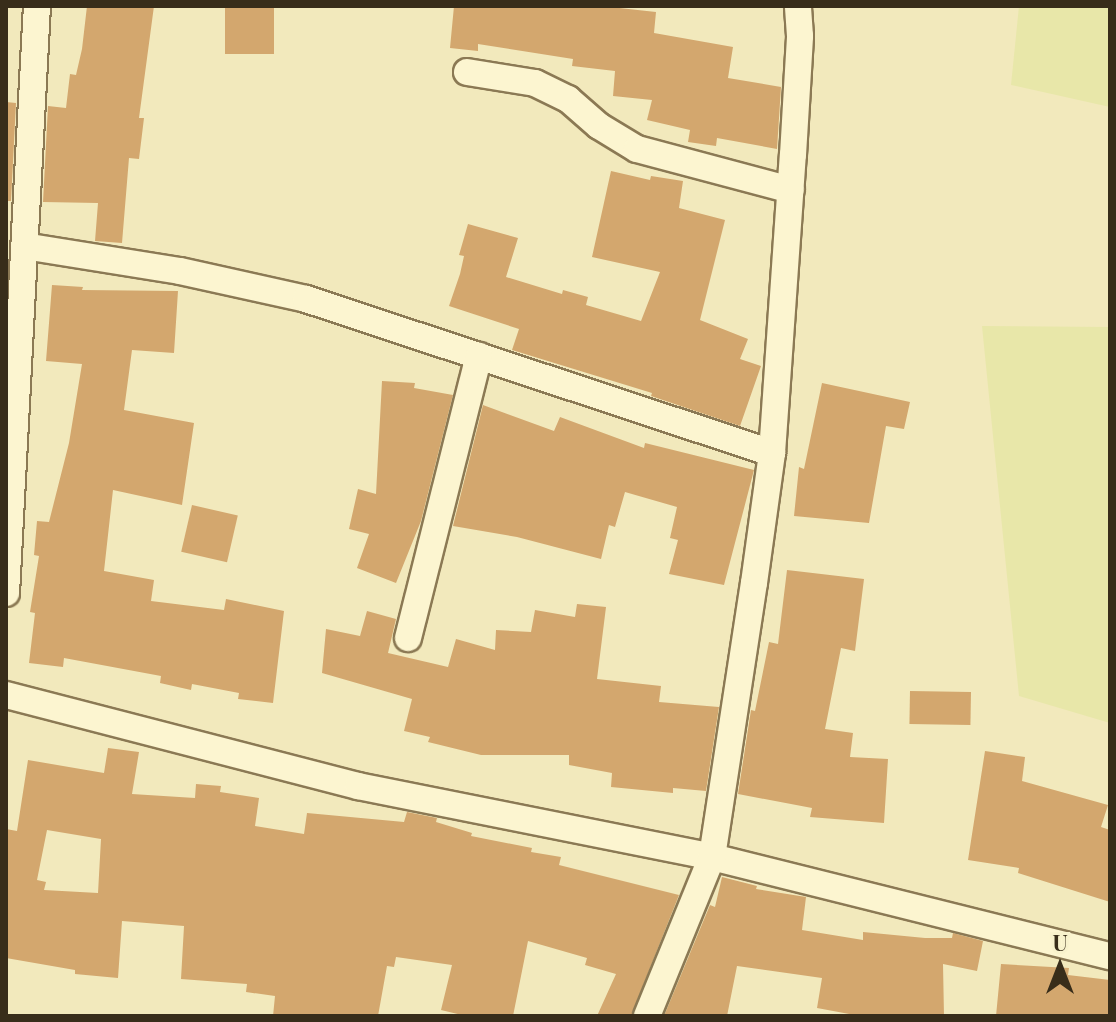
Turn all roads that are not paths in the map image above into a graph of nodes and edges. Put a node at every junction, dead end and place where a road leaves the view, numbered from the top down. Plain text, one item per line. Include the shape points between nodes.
1 (37, 6) edge
2 (798, 6) edge
3 (467, 72) dead end
4 (17, 161) edge
5 (791, 190) junction
6 (24, 246) junction
7 (479, 356) junction
8 (772, 453) junction
9 (6, 593) edge
10 (408, 638) dead end
11 (6, 695) edge
12 (712, 857) junction
13 (1110, 956) edge
14 (647, 1016) edge

1 - 4 street
2 - 5 street
3 - 5 street via 535,83 568,99 637,149
4 - 6 street
5 - 8 street
6 - 7 street via 180,271 306,299
6 - 9 street
7 - 8 street
7 - 10 street
8 - 12 street
11 - 12 street via 358,786
12 - 13 street
12 - 14 street

